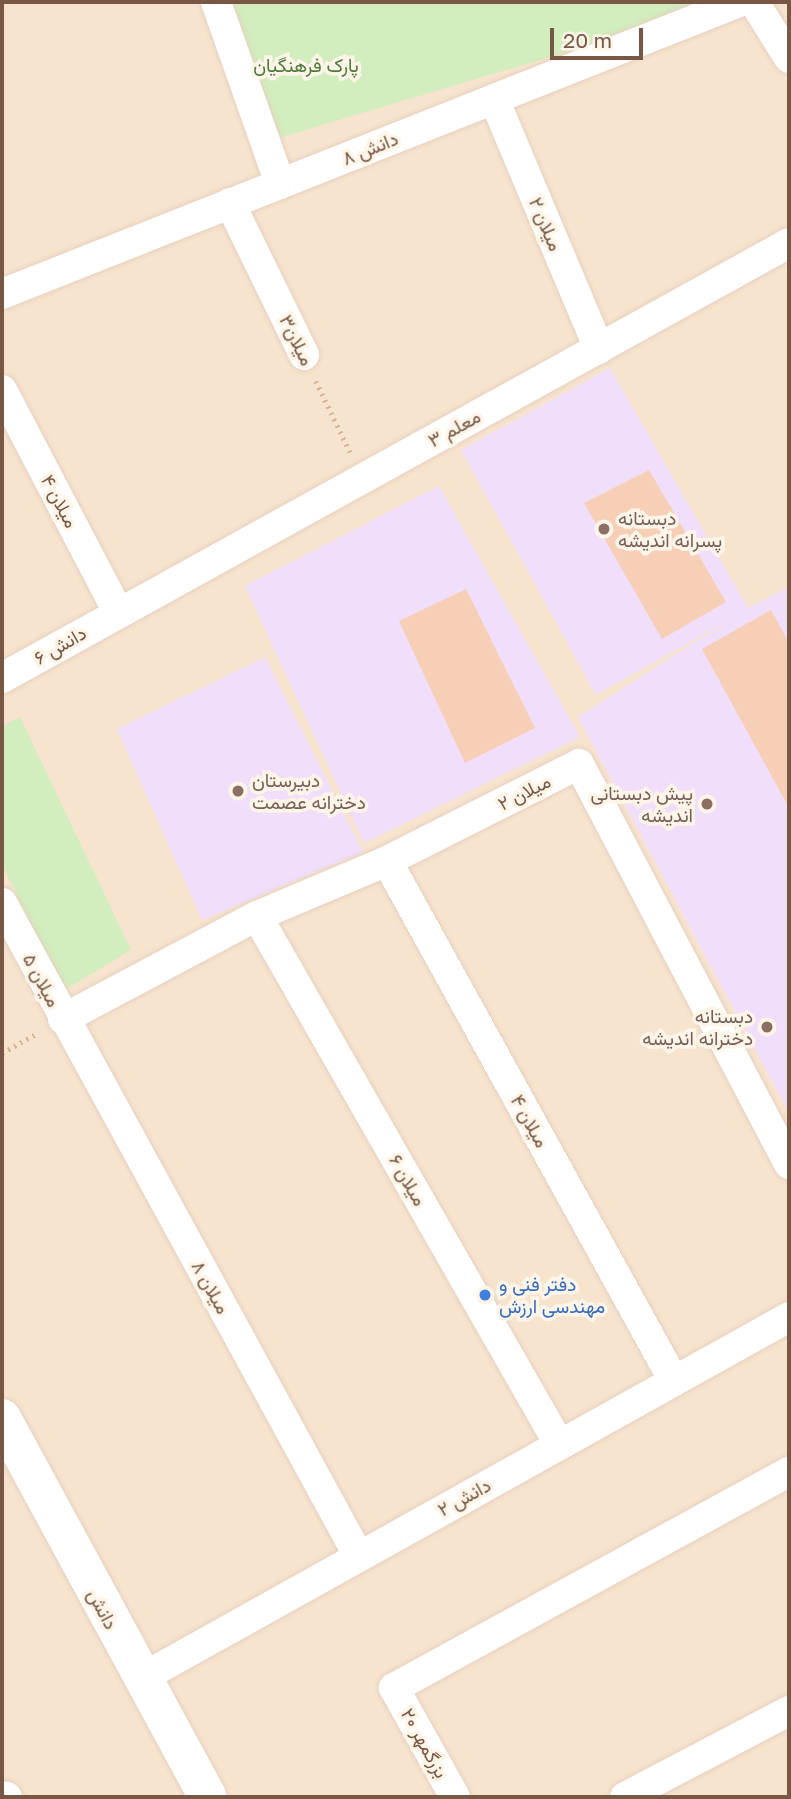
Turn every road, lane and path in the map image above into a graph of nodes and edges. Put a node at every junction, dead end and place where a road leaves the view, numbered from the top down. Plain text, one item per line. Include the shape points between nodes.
1 (216, 2) edge
2 (738, 2) edge
3 (754, 2) edge
4 (789, 58) edge
5 (494, 99) junction
6 (280, 184) junction
7 (230, 203) junction
8 (789, 243) edge
9 (2, 293) edge
10 (598, 349) junction
11 (304, 355) joint
12 (2, 390) edge
13 (363, 478) junction
14 (118, 612) junction
15 (2, 678) edge
16 (387, 861) junction
17 (2, 903) edge
18 (257, 916) junction
19 (63, 1019) junction
20 (2, 1053) edge
21 (789, 1164) edge
22 (789, 1318) edge
23 (674, 1381) junction
24 (2, 1418) edge
25 (559, 1444) junction
26 (789, 1472) edge
27 (358, 1555) junction
28 (140, 1679) junction
29 (789, 1711) edge
30 (2, 1796) edge
31 (202, 1796) edge
32 (7, 1797) edge
33 (455, 1797) edge
34 (625, 1797) edge

1 - 6 street
2 - 5 street, دانش ۸
3 - 4 street
5 - 6 street, دانش ۸
5 - 10 street, میلان ۲
6 - 7 street, دانش ۸
7 - 9 street, دانش ۸
7 - 11 street, میلان۳
8 - 10 street, معلم ۳
10 - 13 street, معلم ۳
11 - 13 path, میلان۳
12 - 14 street, میلان ۴
13 - 14 street, معلم ۳
14 - 15 street, دانش ۶
16 - 18 street, میلان ۲
16 - 21 street, میلان ۲ via 579,764
16 - 23 street, میلان ۴
17 - 19 street, میلان ۵
18 - 19 street, میلان ۲
18 - 25 street, میلان ۶
19 - 20 path
19 - 27 street, میلان ۸
22 - 23 street, دانش ۲
23 - 25 street, دانش ۲
24 - 28 street, دانش
25 - 27 street, دانش ۲
26 - 33 street, بزرگمهر ۲۰ via 394,1688
27 - 28 street, دانش ۲
28 - 31 street, دانش
29 - 34 street
30 - 32 street

